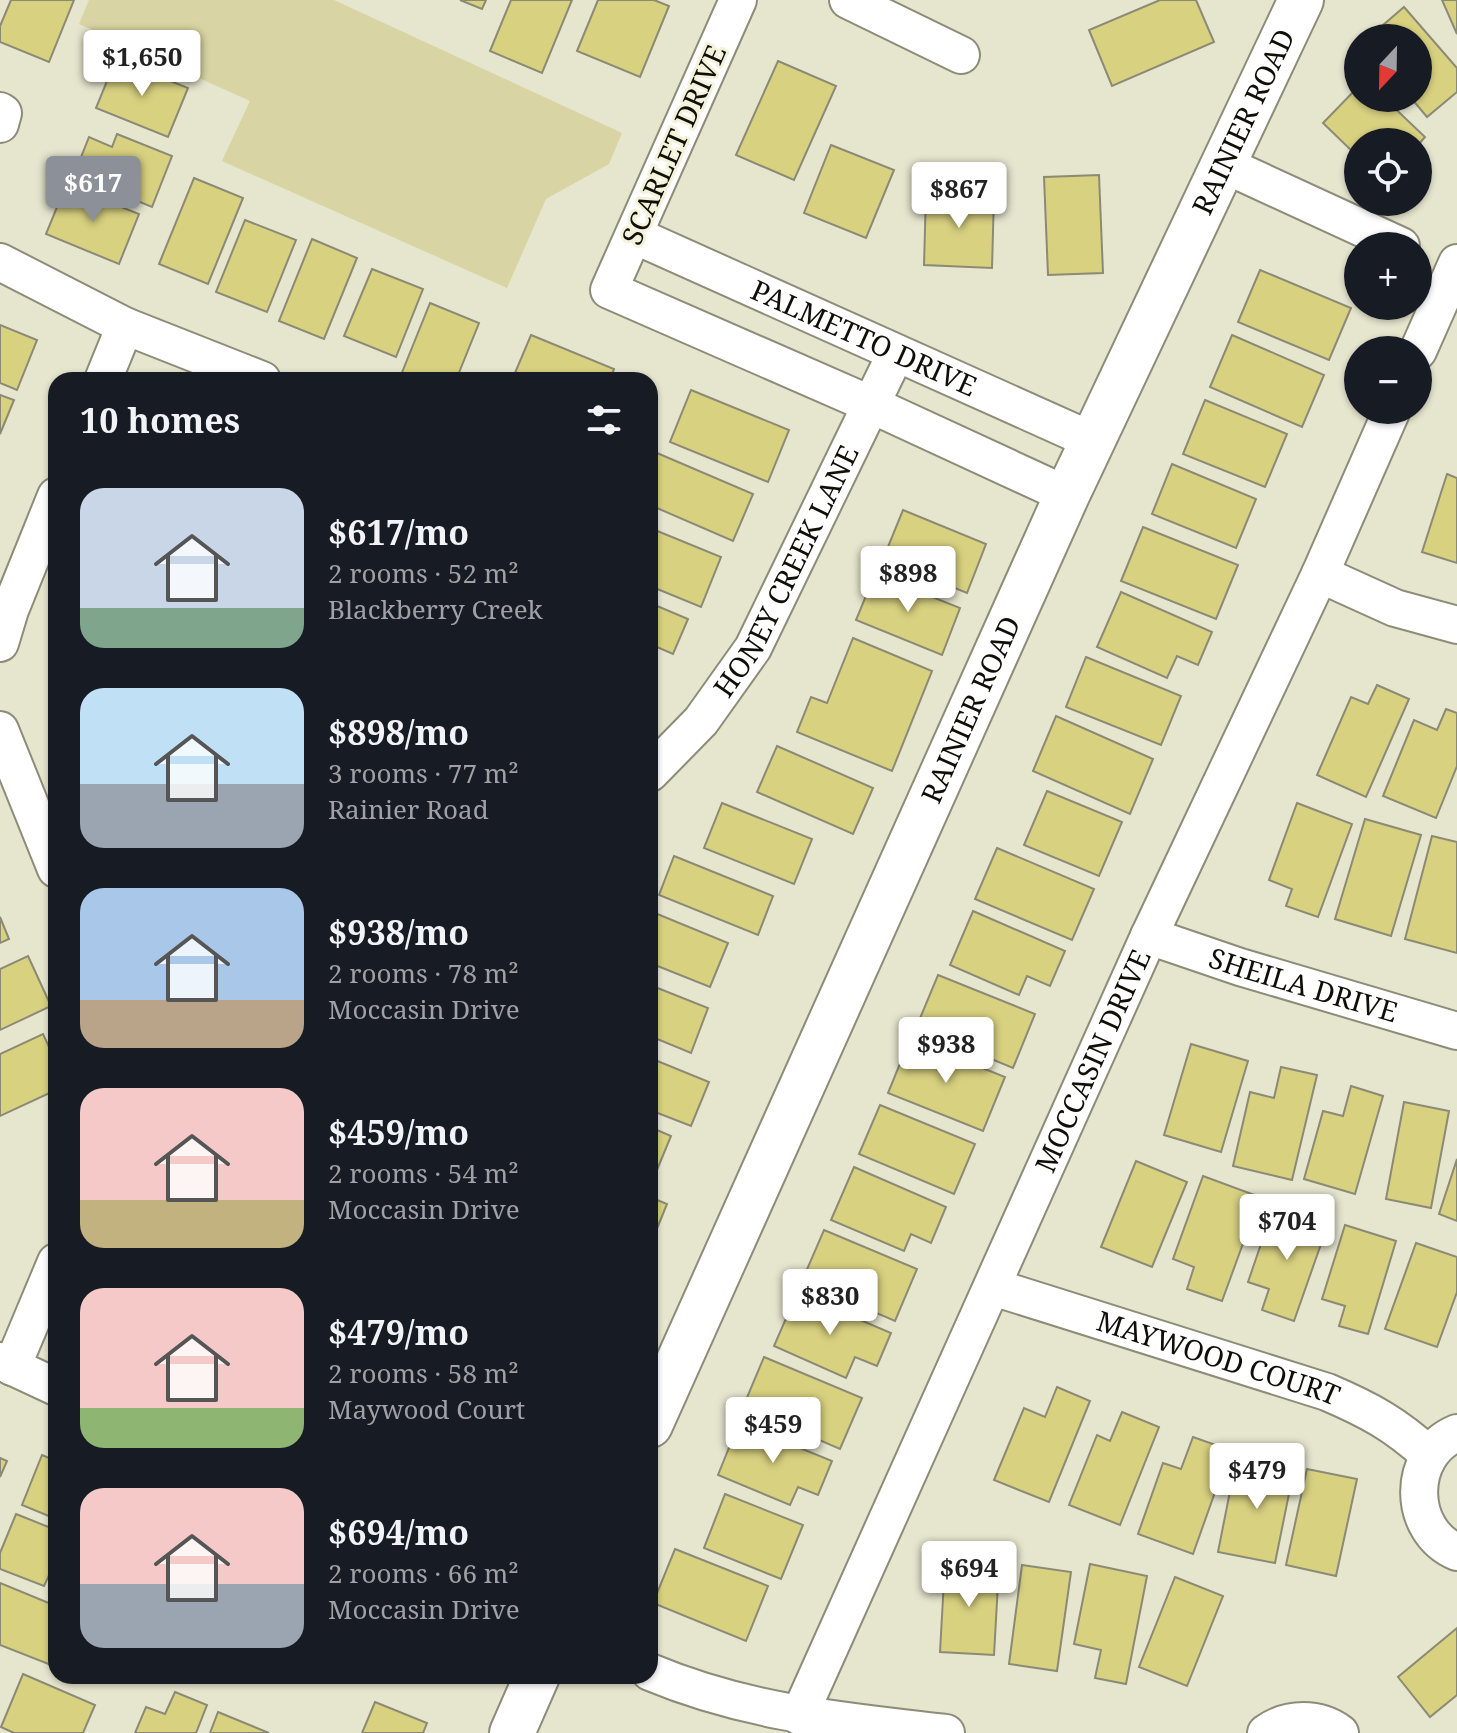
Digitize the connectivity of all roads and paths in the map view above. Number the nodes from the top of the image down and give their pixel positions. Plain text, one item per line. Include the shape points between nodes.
1 (738, 0) edge
2 (848, 0) edge
3 (1301, 0) edge
4 (961, 55) dead end
5 (0, 111) edge
6 (0, 124) edge
7 (1225, 165) junction
8 (1371, 232) edge
9 (634, 235) junction
10 (1432, 259) edge
11 (0, 262) edge
12 (1455, 267) edge
13 (609, 290) joint
14 (125, 326) junction
15 (1425, 336) edge
16 (896, 353) junction
17 (106, 372) edge
18 (242, 372) edge
19 (872, 405) junction
20 (1386, 424) edge
21 (1093, 441) junction
22 (1067, 495) junction
23 (48, 516) edge
24 (1320, 574) junction
25 (1457, 625) edge
26 (0, 643) edge
27 (0, 730) edge
28 (658, 765) edge
29 (48, 849) edge
30 (1149, 936) junction
31 (1457, 1031) edge
32 (48, 1278) edge
33 (993, 1287) junction
34 (6, 1364) edge
35 (48, 1383) edge
36 (658, 1407) edge
37 (1443, 1444) edge
38 (1457, 1552) edge
39 (658, 1675) edge
40 (533, 1684) edge
41 (799, 1716) junction
42 (512, 1733) edge
43 (946, 1733) edge
44 (1266, 1733) edge
45 (1340, 1733) edge

1 - 9 street, SCARLET DRIVE
2 - 4 street
3 - 7 street, RAINIER ROAD
5 - 6 street
7 - 8 street
7 - 21 street, RAINIER ROAD
9 - 13 street, SCARLET DRIVE
9 - 16 street, PALMETTO DRIVE
10 - 12 street
11 - 14 street
12 - 15 street
13 - 19 street, PALMETTO DRIVE
14 - 17 street
14 - 18 street
16 - 19 street, HONEY CREEK LANE
16 - 21 street, PALMETTO DRIVE
19 - 22 street, PALMETTO DRIVE
19 - 28 street, HONEY CREEK LANE via 753,648 701,721
20 - 24 street, MOCCASIN DRIVE
21 - 22 street, RAINIER ROAD
22 - 36 street, RAINIER ROAD
23 - 26 street
24 - 25 street via 1395,608
24 - 30 street, MOCCASIN DRIVE
27 - 29 street
30 - 31 street, SHEILA DRIVE
30 - 33 street, MOCCASIN DRIVE
32 - 34 street
33 - 37 street, MAYWOOD COURT via 1327,1392
33 - 41 street, MOCCASIN DRIVE
34 - 35 street
37 - 38 street, MAYWOOD COURT via 1419,1479 1419,1505 1429,1529
39 - 41 street
40 - 42 street
41 - 43 street
44 - 45 street via 1303,1720

